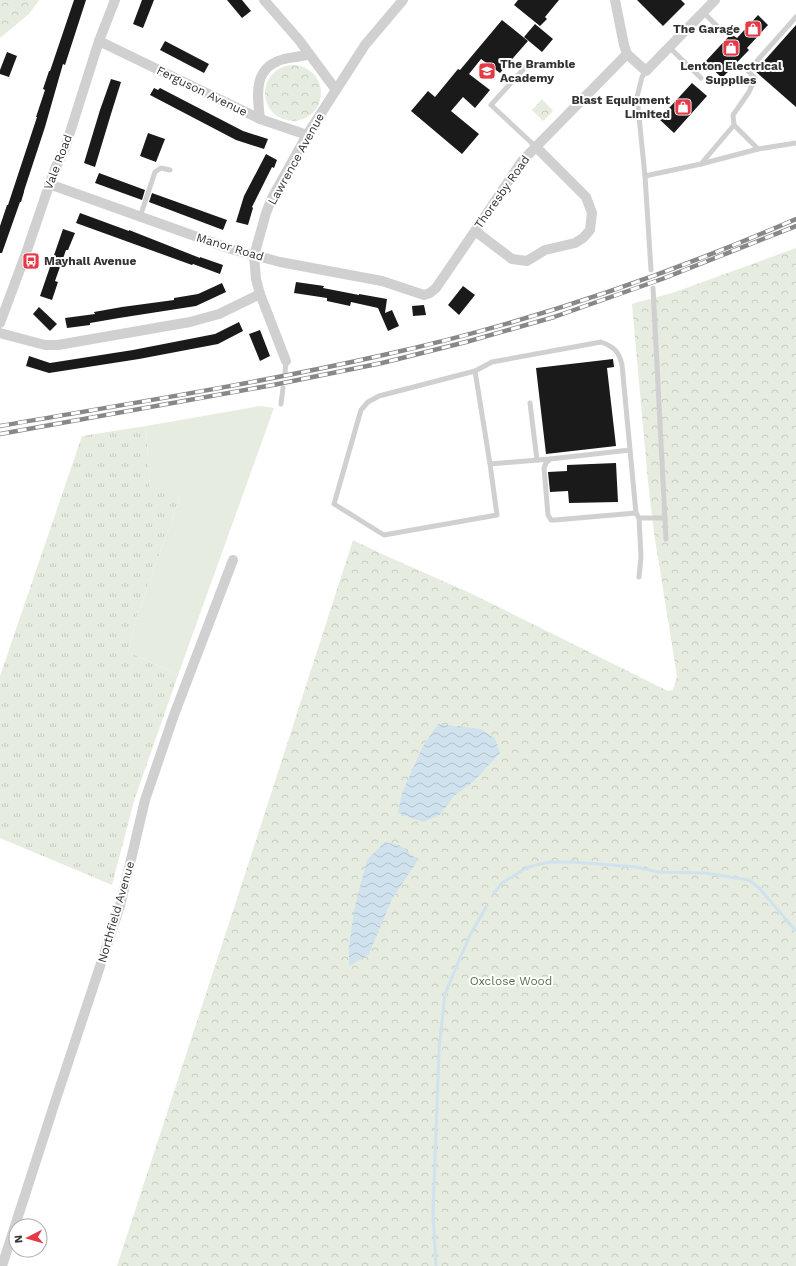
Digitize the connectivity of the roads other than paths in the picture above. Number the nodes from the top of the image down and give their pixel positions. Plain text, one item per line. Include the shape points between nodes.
1 (115, 0) edge
2 (264, 0) edge
3 (403, 0) edge
4 (614, 0) edge
5 (715, 0) edge
6 (703, 12) junction
7 (796, 17) edge
8 (723, 32) dead end
9 (99, 41) junction
10 (669, 48) junction
11 (309, 54) junction
12 (627, 54) junction
13 (530, 62) dead end
14 (646, 71) junction
15 (701, 78) dead end
16 (336, 90) junction
17 (260, 119) junction
18 (734, 125) junction
19 (307, 135) junction
20 (796, 143) edge
21 (535, 146) junction
22 (758, 149) junction
23 (701, 164) junction
24 (170, 170) dead end
25 (645, 176) junction
26 (49, 184) junction
27 (140, 217) junction
28 (475, 231) junction
29 (254, 256) junction
30 (651, 270) dead end
31 (653, 288) dead end
32 (416, 293) joint
33 (260, 294) junction
34 (0, 323) edge
35 (0, 333) edge
36 (286, 361) joint
37 (475, 371) junction
38 (285, 373) dead end
39 (283, 388) dead end
40 (530, 403) dead end
41 (281, 404) dead end
42 (630, 450) junction
43 (550, 459) junction
44 (537, 460) junction
45 (490, 464) junction
46 (638, 516) junction
47 (665, 518) junction
48 (666, 539) dead end
49 (233, 560) dead end
50 (639, 576) dead end
51 (2, 1266) edge

1 - 9 street, Vale Road
2 - 11 street
3 - 16 street, Lawrence Avenue via 365,45
4 - 12 street
5 - 6 street
6 - 8 lane
6 - 10 street
7 - 18 lane via 748,71 755,78 734,115
9 - 17 street, Ferguson Avenue
9 - 26 street, Vale Road via 64,150
10 - 14 street
10 - 15 lane
11 - 16 street
11 - 17 street via 276,62 267,68 259,82 257,97
12 - 14 street
12 - 21 street, Thoresby Road
13 - 21 lane via 491,105
14 - 25 lane via 637,97
16 - 19 street, Lawrence Avenue
17 - 19 street, Ferguson Avenue
18 - 22 lane
18 - 23 lane
19 - 29 street, Lawrence Avenue via 272,198
20 - 22 lane
21 - 28 street, Thoresby Road
21 - 28 street via 586,197 592,213 590,230 575,244 545,250 527,261 512,259
22 - 23 lane
23 - 25 lane
24 - 27 lane via 161,168 155,172
25 - 30 lane
26 - 27 street, Manor Road
26 - 34 street, Vale Road
27 - 29 street, Manor Road
28 - 32 street, Thoresby Road via 436,288 424,295
29 - 32 street, Manor Road via 382,281
29 - 33 street, Lawrence Avenue
31 - 47 lane
33 - 35 street via 219,314 190,322 58,345 45,345
33 - 36 street, Lawrence Avenue
36 - 38 lane
37 - 42 lane via 492,362 507,359 601,342 611,345 619,354 622,364
37 - 45 lane
37 - 45 lane via 379,396 368,402 361,410 334,504 384,535 497,515
39 - 41 lane
40 - 44 lane
42 - 43 lane
42 - 46 lane
43 - 44 lane
43 - 46 lane via 544,468 548,515 551,520
44 - 45 lane
46 - 47 lane
46 - 50 lane via 641,557
47 - 48 lane
49 - 51 street, Northfield Avenue via 174,715 145,800 120,906

